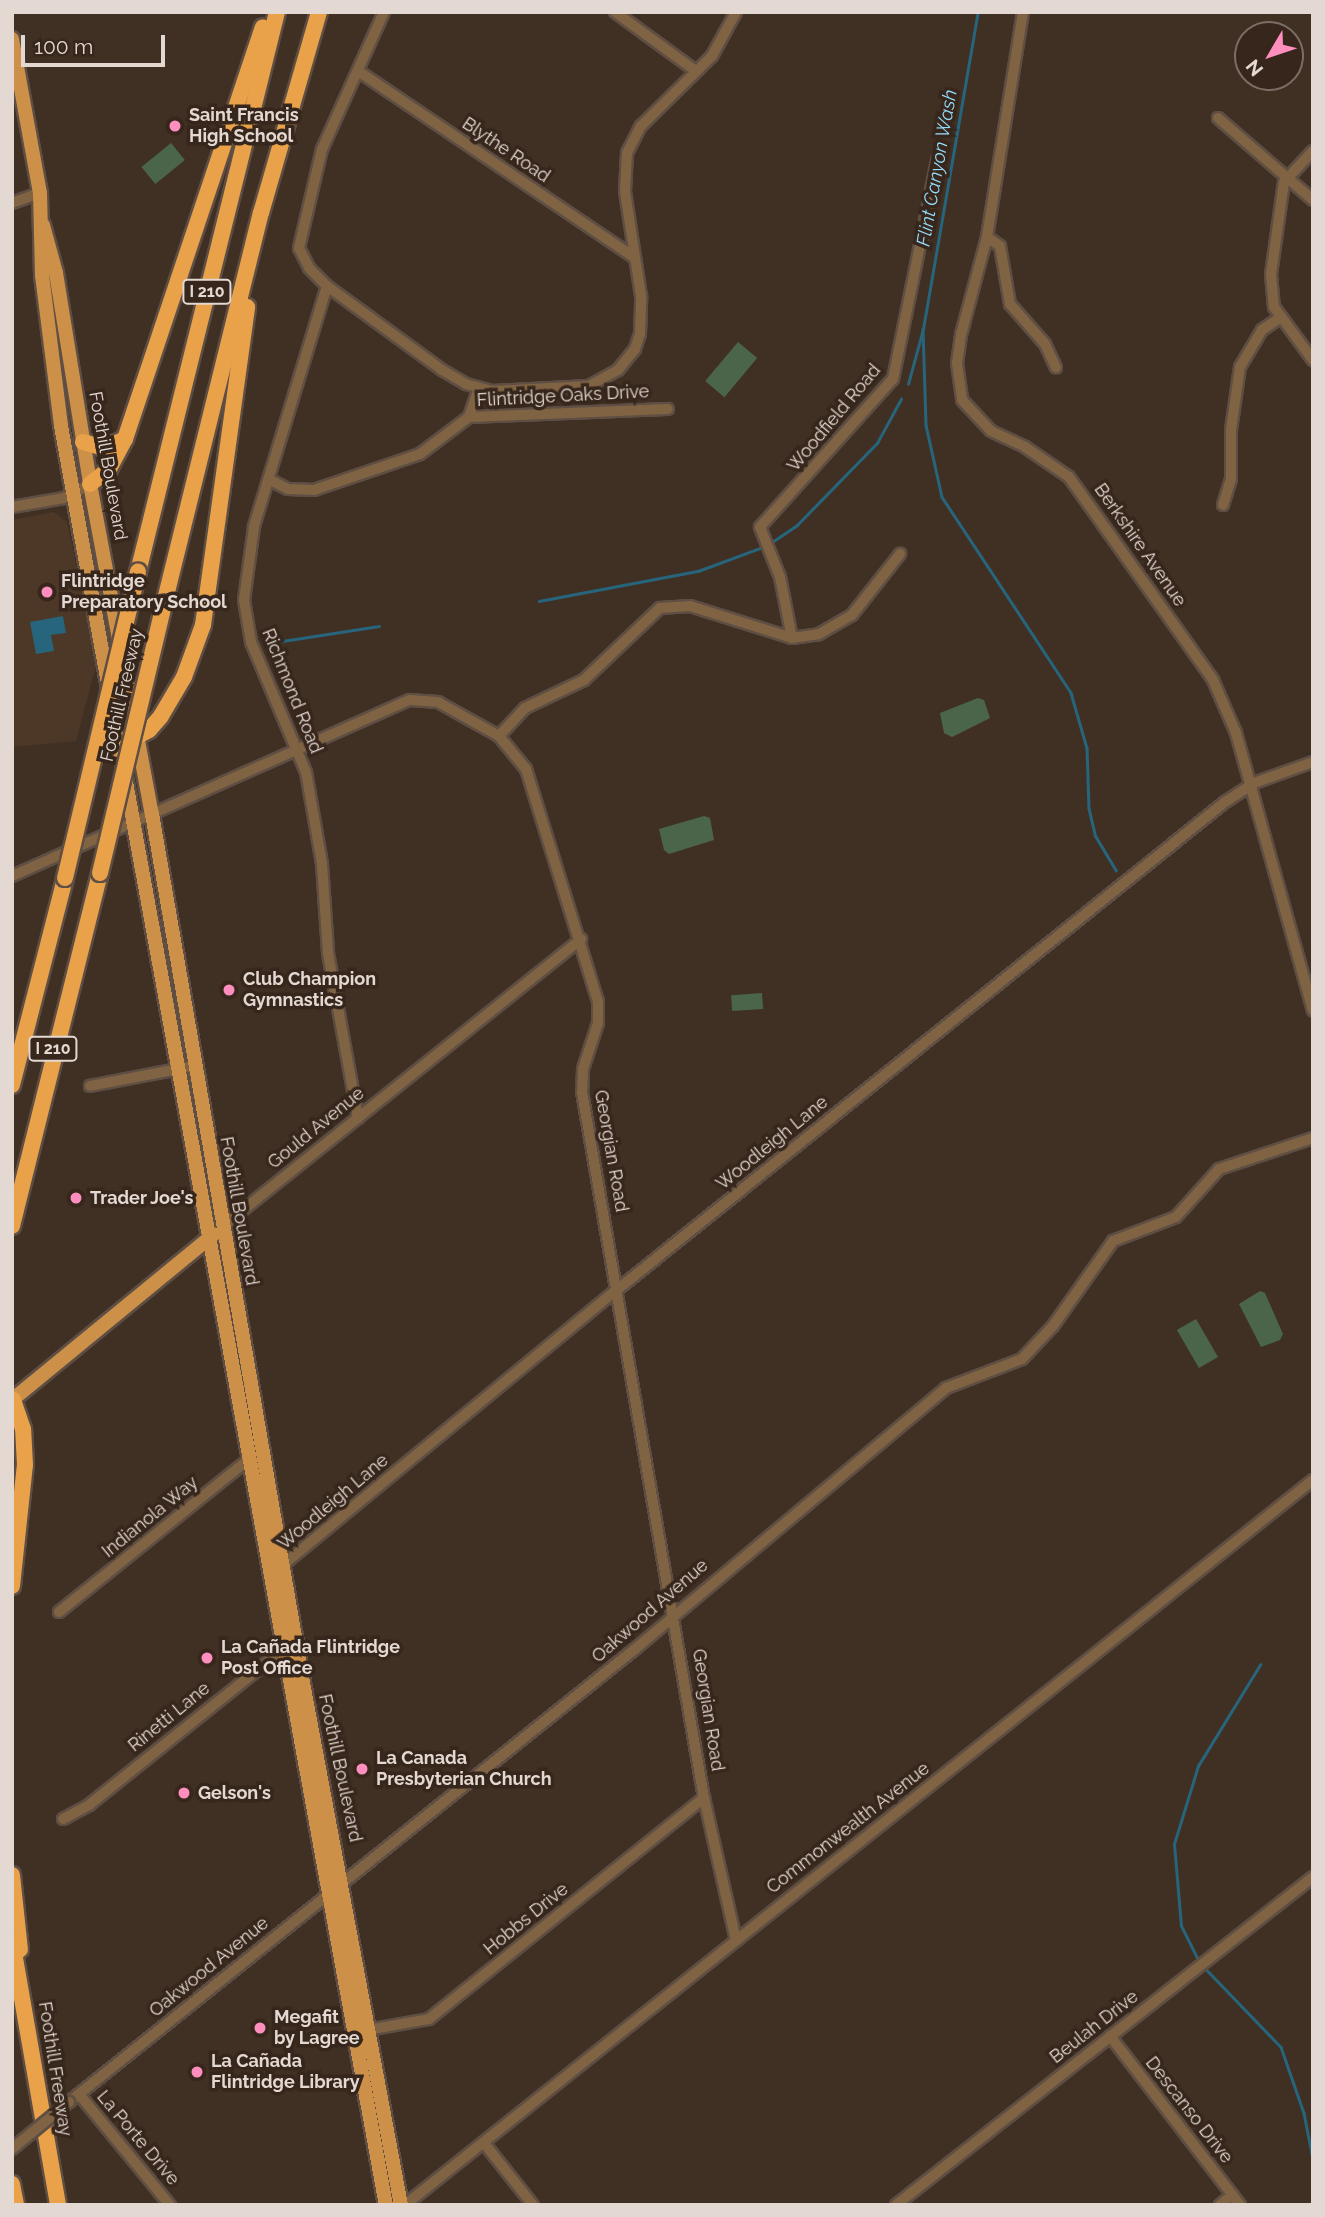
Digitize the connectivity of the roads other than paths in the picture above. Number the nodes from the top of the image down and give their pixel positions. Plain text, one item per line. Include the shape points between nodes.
1 (270, 12) edge
2 (277, 12) edge
3 (319, 12) edge
4 (384, 12) edge
5 (615, 12) edge
6 (736, 12) edge
7 (1023, 12) edge
8 (12, 39) edge
9 (358, 71) junction
10 (696, 71) junction
11 (1219, 117) dead end
12 (1313, 151) edge
13 (937, 160) dead end
14 (1289, 175) junction
15 (40, 194) junction
16 (1313, 200) edge
17 (12, 203) edge
18 (261, 213) junction
19 (43, 223) junction
20 (987, 237) junction
21 (634, 257) junction
22 (327, 286) junction
23 (1280, 318) junction
24 (1313, 360) edge
25 (1056, 368) dead end
26 (479, 388) junction
27 (668, 409) dead end
28 (469, 417) junction
29 (125, 439) junction
30 (83, 442) junction
31 (270, 480) junction
32 (90, 484) junction
33 (74, 493) junction
34 (1223, 505) dead end
35 (12, 507) edge
36 (900, 554) dead end
37 (792, 638) junction
38 (499, 736) junction
39 (138, 737) junction
40 (120, 746) junction
41 (298, 749) junction
42 (1313, 762) edge
43 (1247, 787) junction
44 (152, 814) junction
45 (136, 821) junction
46 (12, 876) edge
47 (581, 939) junction
48 (1313, 1011) edge
49 (194, 1066) junction
50 (179, 1070) junction
51 (12, 1085) edge
52 (90, 1086) dead end
53 (358, 1118) junction
54 (1313, 1138) edge
55 (12, 1226) edge
56 (223, 1226) junction
57 (209, 1238) junction
58 (618, 1289) junction
59 (12, 1400) edge
60 (262, 1447) junction
61 (248, 1460) junction
62 (1313, 1480) edge
63 (283, 1567) junction
64 (268, 1574) junction
65 (12, 1586) edge
66 (59, 1612) dead end
67 (675, 1612) junction
68 (296, 1641) junction
69 (281, 1647) junction
70 (704, 1798) junction
71 (63, 1819) dead end
72 (12, 1875) edge
73 (1313, 1877) edge
74 (343, 1881) junction
75 (328, 1893) junction
76 (736, 1940) junction
77 (12, 1941) edge
78 (25, 2008) junction
79 (371, 2029) junction
80 (354, 2032) junction
81 (1110, 2036) junction
82 (79, 2094) junction
83 (484, 2143) junction
84 (12, 2149) edge
85 (12, 2185) edge
86 (1233, 2195) junction
87 (16, 2205) edge
88 (58, 2205) edge
89 (170, 2205) edge
90 (386, 2205) edge
91 (403, 2205) edge
92 (533, 2205) edge
93 (896, 2205) edge
94 (1220, 2205) edge
95 (1240, 2205) edge

1 - 29 highway via 236,100
2 - 51 highway, Foothill Freeway / I 210, bridge
3 - 18 highway, Foothill Freeway / I 210
4 - 9 street
5 - 10 street
6 - 10 street via 723,41
7 - 20 street, Berkshire Avenue
8 - 15 main road, Foothill Boulevard
9 - 21 street, Blythe Road
9 - 22 street via 322,149 300,236 299,247 309,268
10 - 21 street via 641,126 626,153 625,191
11 - 14 street
12 - 14 street
13 - 37 street, Woodfield Road via 893,379 824,460 765,518 760,532 780,577
14 - 16 street
14 - 23 street via 1282,191 1271,274 1274,307
15 - 17 street
15 - 19 main road, Foothill Boulevard
18 - 39 highway via 203,625 173,696 149,730
18 - 55 highway, Foothill Freeway / I 210, bridge
19 - 30 main road, Foothill Boulevard via 56,274
19 - 33 main road, Foothill Boulevard via 42,275
20 - 25 street via 1000,246 1010,304 1045,344
20 - 43 street, Berkshire Avenue via 961,335 957,363 962,400 978,421 1047,460 1089,501 1213,680 1236,733
21 - 26 street via 641,296 640,334 618,370 589,386 566,390
22 - 26 street via 442,370
22 - 31 street, Richmond Road
23 - 24 street
23 - 34 street via 1262,330 1240,367 1231,430 1231,479
26 - 28 street
27 - 28 street, Flintridge Oaks Drive
28 - 31 street, Flintridge Oaks Drive via 420,454 314,490 288,489
29 - 30 highway via 104,448
29 - 32 highway via 109,469
30 - 32 main road, Foothill Boulevard
31 - 41 street, Richmond Road via 247,555 246,624
32 - 33 street
32 - 39 main road, Foothill Boulevard
33 - 35 street
33 - 40 main road, Foothill Boulevard
36 - 37 street via 852,615 819,634
37 - 38 street via 690,606 660,608 584,680 525,708
38 - 41 street, Georgian Road via 438,702 423,699 395,705
38 - 47 street, Georgian Road via 534,785
39 - 40 highway
39 - 44 main road, Foothill Boulevard
40 - 45 main road, Foothill Boulevard
41 - 44 street, Georgian Road
41 - 53 street, Richmond Road via 322,864 328,953
42 - 43 street, Woodleigh Lane
43 - 48 street, Berkshire Avenue
43 - 58 street, Woodleigh Lane
44 - 45 street, Georgian Road
44 - 49 main road, Foothill Boulevard
45 - 46 street, Georgian Road
45 - 50 main road, Foothill Boulevard
47 - 53 street, Gould Avenue
47 - 58 street, Georgian Road via 598,1001 598,1023 583,1069 582,1092
49 - 50 street
49 - 56 main road, Foothill Boulevard
50 - 52 street
50 - 57 main road, Foothill Boulevard
53 - 56 street, Gould Avenue
54 - 67 street, Oakwood Avenue via 1219,1169 1176,1217 1113,1241 1053,1326 1022,1359 946,1388
56 - 57 main road, Gould Avenue
56 - 60 main road, Foothill Boulevard
57 - 59 main road, Gould Avenue
57 - 61 main road, Foothill Boulevard
58 - 63 street, Woodleigh Lane
58 - 67 street, Georgian Road
59 - 65 highway via 23,1429 25,1465
60 - 61 street, Indianola Way
60 - 63 main road, Foothill Boulevard
61 - 64 main road, Foothill Boulevard
61 - 66 street, Indianola Way
62 - 76 street, Commonwealth Avenue
63 - 64 street, Woodleigh Lane
63 - 68 main road, Foothill Boulevard
64 - 69 main road, Foothill Boulevard
67 - 70 street, Georgian Road
67 - 74 street, Oakwood Avenue
68 - 69 street, Rinetti Lane
68 - 74 main road, Foothill Boulevard
69 - 71 street, Rinetti Lane via 89,1805
69 - 75 main road, Foothill Boulevard
70 - 76 street, Georgian Road
70 - 79 street, Hobbs Drive via 429,2019
72 - 78 highway
73 - 81 street, Beulah Drive
74 - 75 street, Oakwood Avenue
74 - 79 main road, Foothill Boulevard
75 - 80 main road, Foothill Boulevard
75 - 82 street, Oakwood Avenue
76 - 83 street, Commonwealth Avenue
77 - 78 highway, Foothill Freeway
78 - 88 highway, Foothill Freeway
79 - 80 street, Hobbs Drive
79 - 91 main road, Foothill Boulevard
80 - 90 main road, Foothill Boulevard
81 - 86 street, Descanso Drive
81 - 93 street, Beulah Drive
82 - 84 street, Oakwood Avenue, bridge
82 - 89 street, La Porte Drive
83 - 91 street, Commonwealth Avenue
83 - 92 street
85 - 87 highway
86 - 94 street
86 - 95 street, Descanso Drive

